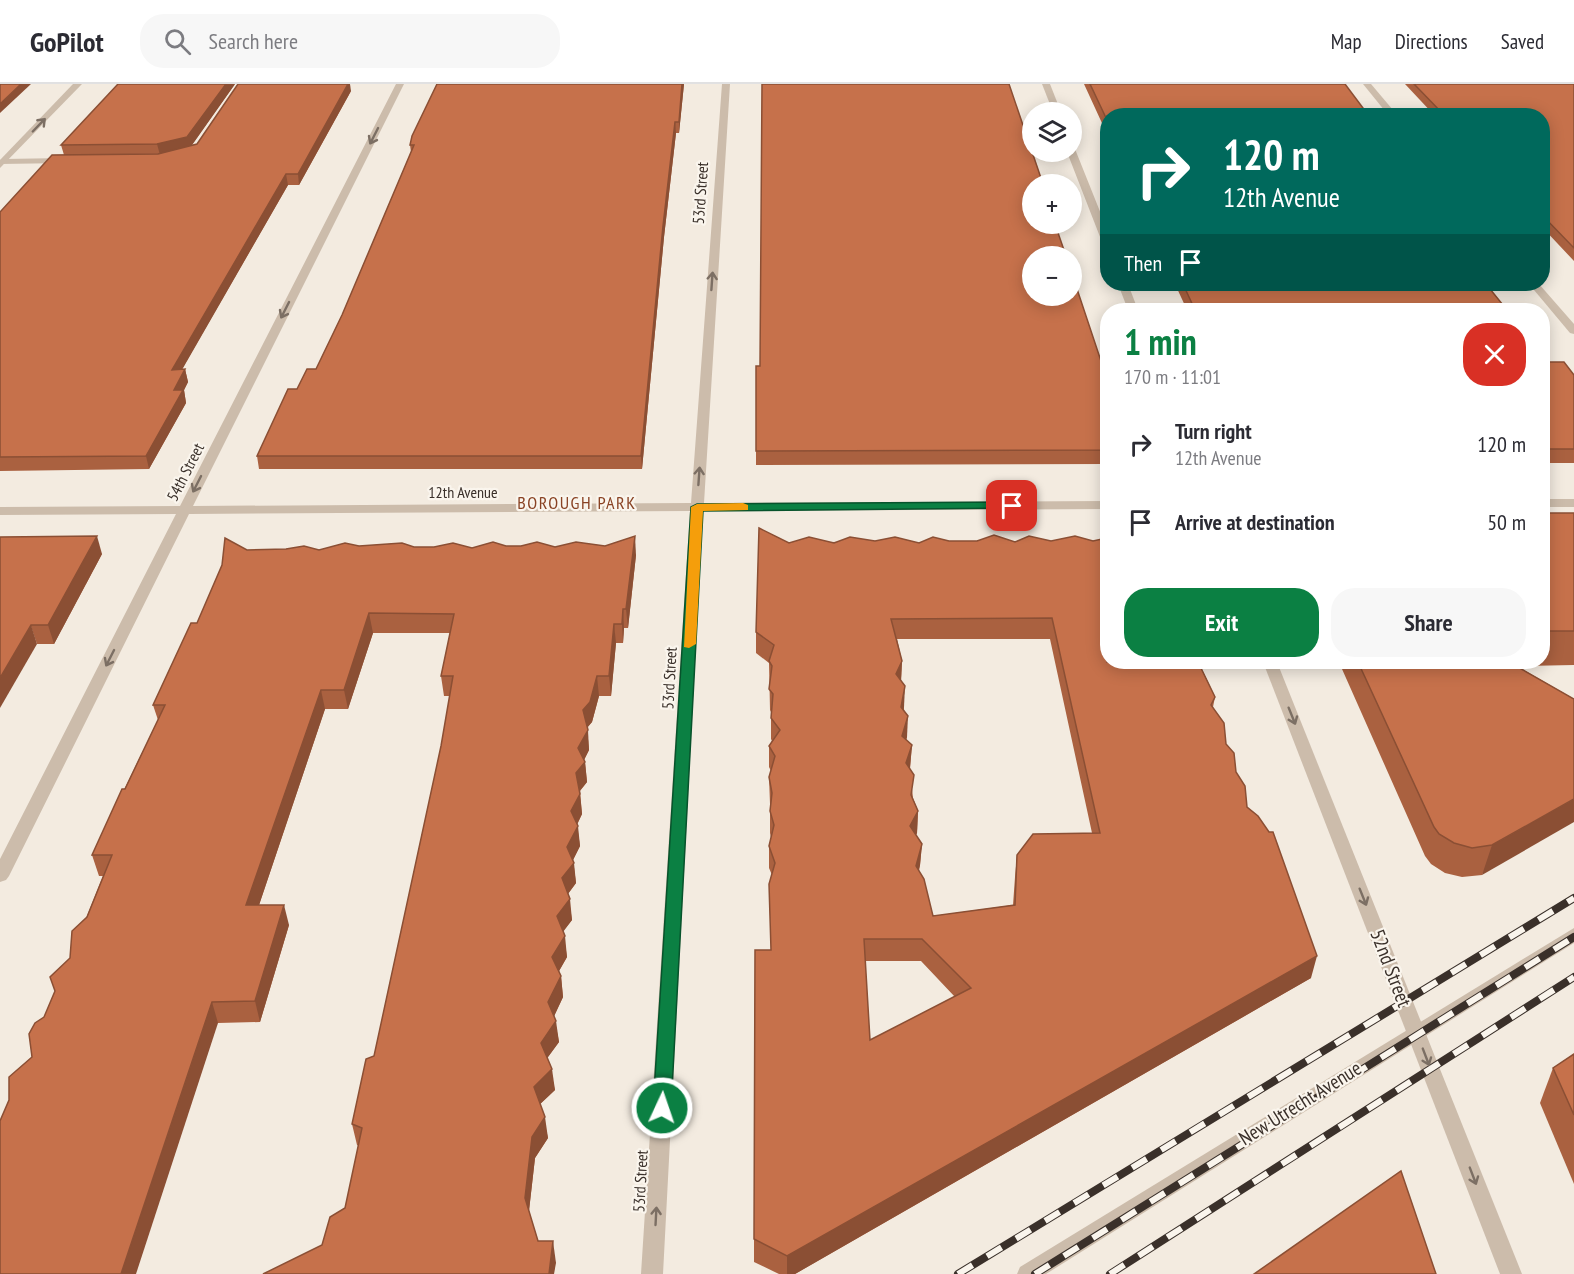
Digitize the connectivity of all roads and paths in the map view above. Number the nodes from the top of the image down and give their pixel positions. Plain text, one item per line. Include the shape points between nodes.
1 (78, 84) edge
2 (400, 84) edge
3 (726, 84) edge
4 (1046, 84) edge
5 (1367, 84) edge
6 (1053, 102) edge
7 (1387, 108) edge
8 (72, 161) edge
9 (1076, 162) edge
10 (2, 164) edge
11 (1100, 224) edge
12 (1540, 291) edge
13 (1574, 331) edge
14 (1550, 503) edge
15 (1574, 503) edge
16 (1100, 506) edge
17 (697, 507) junction
18 (184, 510) junction
19 (0, 511) edge
20 (1273, 669) edge
21 (0, 876) edge
22 (1574, 934) edge
23 (1416, 1031) junction
24 (652, 1274) edge
25 (1028, 1274) edge
26 (1511, 1274) edge

10 -> 1 street
2 -> 18 street, 54th Street
17 -> 3 street, 53rd Street
4 - 6 street
5 - 7 street
8 - 10 street
9 - 11 street
12 - 13 street
14 - 15 street
16 - 17 street, 12th Avenue
17 - 18 street, 12th Avenue
24 -> 17 street, 53rd Street
18 - 19 street, 12th Avenue
18 -> 21 street, 54th Street
20 -> 23 street, 52nd Street
22 - 23 street, New Utrecht Avenue
23 - 25 street, New Utrecht Avenue
23 -> 26 street, 52nd Street

